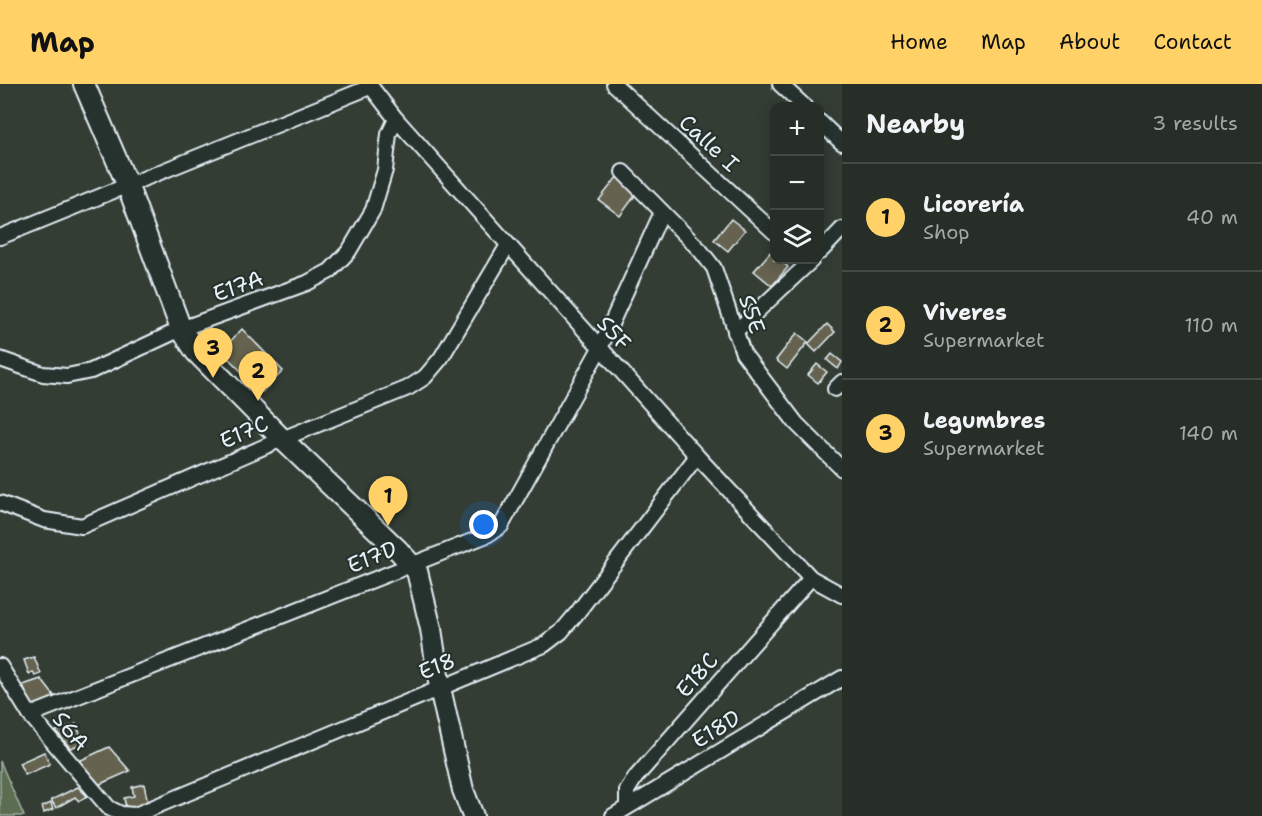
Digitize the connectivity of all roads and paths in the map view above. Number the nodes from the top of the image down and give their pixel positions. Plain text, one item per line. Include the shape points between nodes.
1 (84, 84) edge
2 (614, 84) edge
3 (780, 84) edge
4 (370, 86) edge
5 (800, 102) edge
6 (396, 119) junction
7 (824, 127) edge
8 (842, 143) edge
9 (623, 172) dead end
10 (127, 184) junction
11 (662, 212) junction
12 (770, 228) edge
13 (842, 229) edge
14 (0, 237) edge
15 (508, 245) junction
16 (824, 247) edge
17 (805, 264) edge
18 (181, 329) junction
19 (735, 332) junction
20 (600, 348) junction
21 (0, 359) edge
22 (282, 439) junction
23 (697, 456) junction
24 (842, 469) edge
25 (0, 503) edge
26 (412, 564) junction
27 (811, 578) junction
28 (842, 595) edge
29 (0, 666) edge
30 (842, 678) edge
31 (440, 688) junction
32 (30, 715) junction
33 (627, 806) junction
34 (121, 814) joint
35 (473, 816) edge
36 (613, 816) edge

1 - 10 street
2 - 12 street, Calle I
3 - 5 street
4 - 6 street, S5F
4 - 10 street
6 - 15 street, S5F
6 - 18 street, E17A via 389,134 385,170 373,210 349,251 330,271
7 - 8 street
9 - 11 street, S5E
10 - 14 street
10 - 18 street
11 - 19 street, S5E via 714,268
11 - 20 street, E17D
13 - 16 street
15 - 20 street, S5F
15 - 22 street, E17C via 425,378
17 - 19 street
18 - 21 street, E17A via 91,371 67,376 43,374
18 - 22 street via 196,352
19 - 24 street, S5E via 743,353 796,423
20 - 23 street, S5F
20 - 26 street, E17D via 501,526
22 - 25 street, E17C via 82,526 44,520
22 - 26 street
23 - 27 street, S5F
23 - 31 street, E18 via 561,632 544,645
26 - 31 street via 431,629
26 - 32 street, E17D
27 - 28 street, S5F
27 - 33 street, E18C via 635,778 627,791
29 - 32 street, S6A
30 - 33 street, E18D
31 - 34 street, E18 via 135,815
31 - 35 street via 463,790
32 - 34 street, S6A via 109,808
33 - 36 street, E18D

